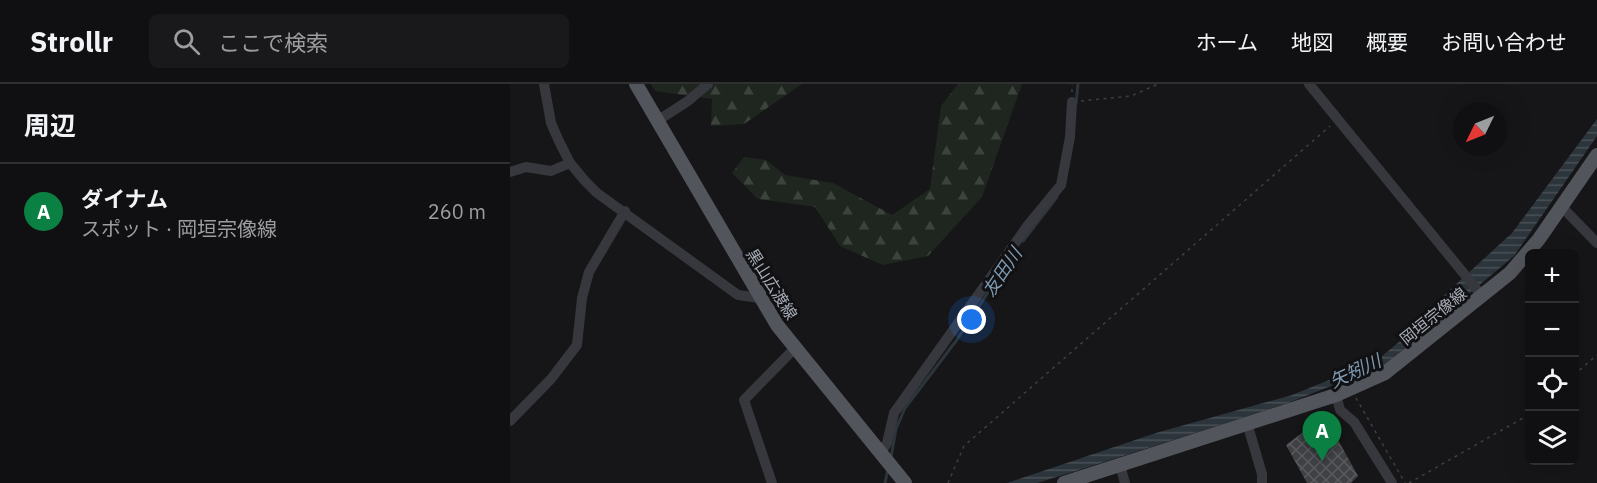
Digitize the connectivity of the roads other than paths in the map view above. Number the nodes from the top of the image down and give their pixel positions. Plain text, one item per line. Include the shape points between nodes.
1 (544, 84) edge
2 (636, 84) edge
3 (708, 84) edge
4 (1309, 84) edge
5 (1072, 102) road end
6 (657, 120) junction
7 (1597, 155) edge
8 (570, 163) junction
9 (510, 172) edge
10 (1562, 207) junction
11 (625, 212) junction
12 (1597, 243) edge
13 (1483, 297) junction
14 (759, 298) junction
15 (795, 348) junction
16 (1336, 395) junction
17 (510, 421) edge
18 (1247, 423) junction
19 (881, 453) junction
20 (1120, 465) junction
21 (772, 483) edge
22 (905, 483) edge
23 (1064, 483) edge
24 (1125, 483) edge
25 (1262, 483) edge
26 (1392, 483) edge

1 - 8 street via 551,123
2 - 6 main road, 黒山広渡線
3 - 6 street
4 - 13 street
5 - 19 street via 1061,185 894,413
6 - 14 main road, 黒山広渡線
7 - 10 main road, 岡垣宗像線
8 - 9 street via 551,171 526,167
8 - 11 street via 597,193
10 - 12 street
10 - 13 main road, 岡垣宗像線 via 1524,258
11 - 14 street via 738,294
11 - 17 street via 589,272 577,345
13 - 16 main road, 岡垣宗像線 via 1400,364
14 - 15 main road, 黒山広渡線
15 - 19 main road, 黒山広渡線
15 - 21 street via 744,400
16 - 18 main road, 岡垣宗像線
16 - 26 street via 1340,410 1354,423
18 - 20 main road, 岡垣宗像線
18 - 25 street
19 - 22 main road, 黒山広渡線
20 - 23 main road, 岡垣宗像線
20 - 24 street

